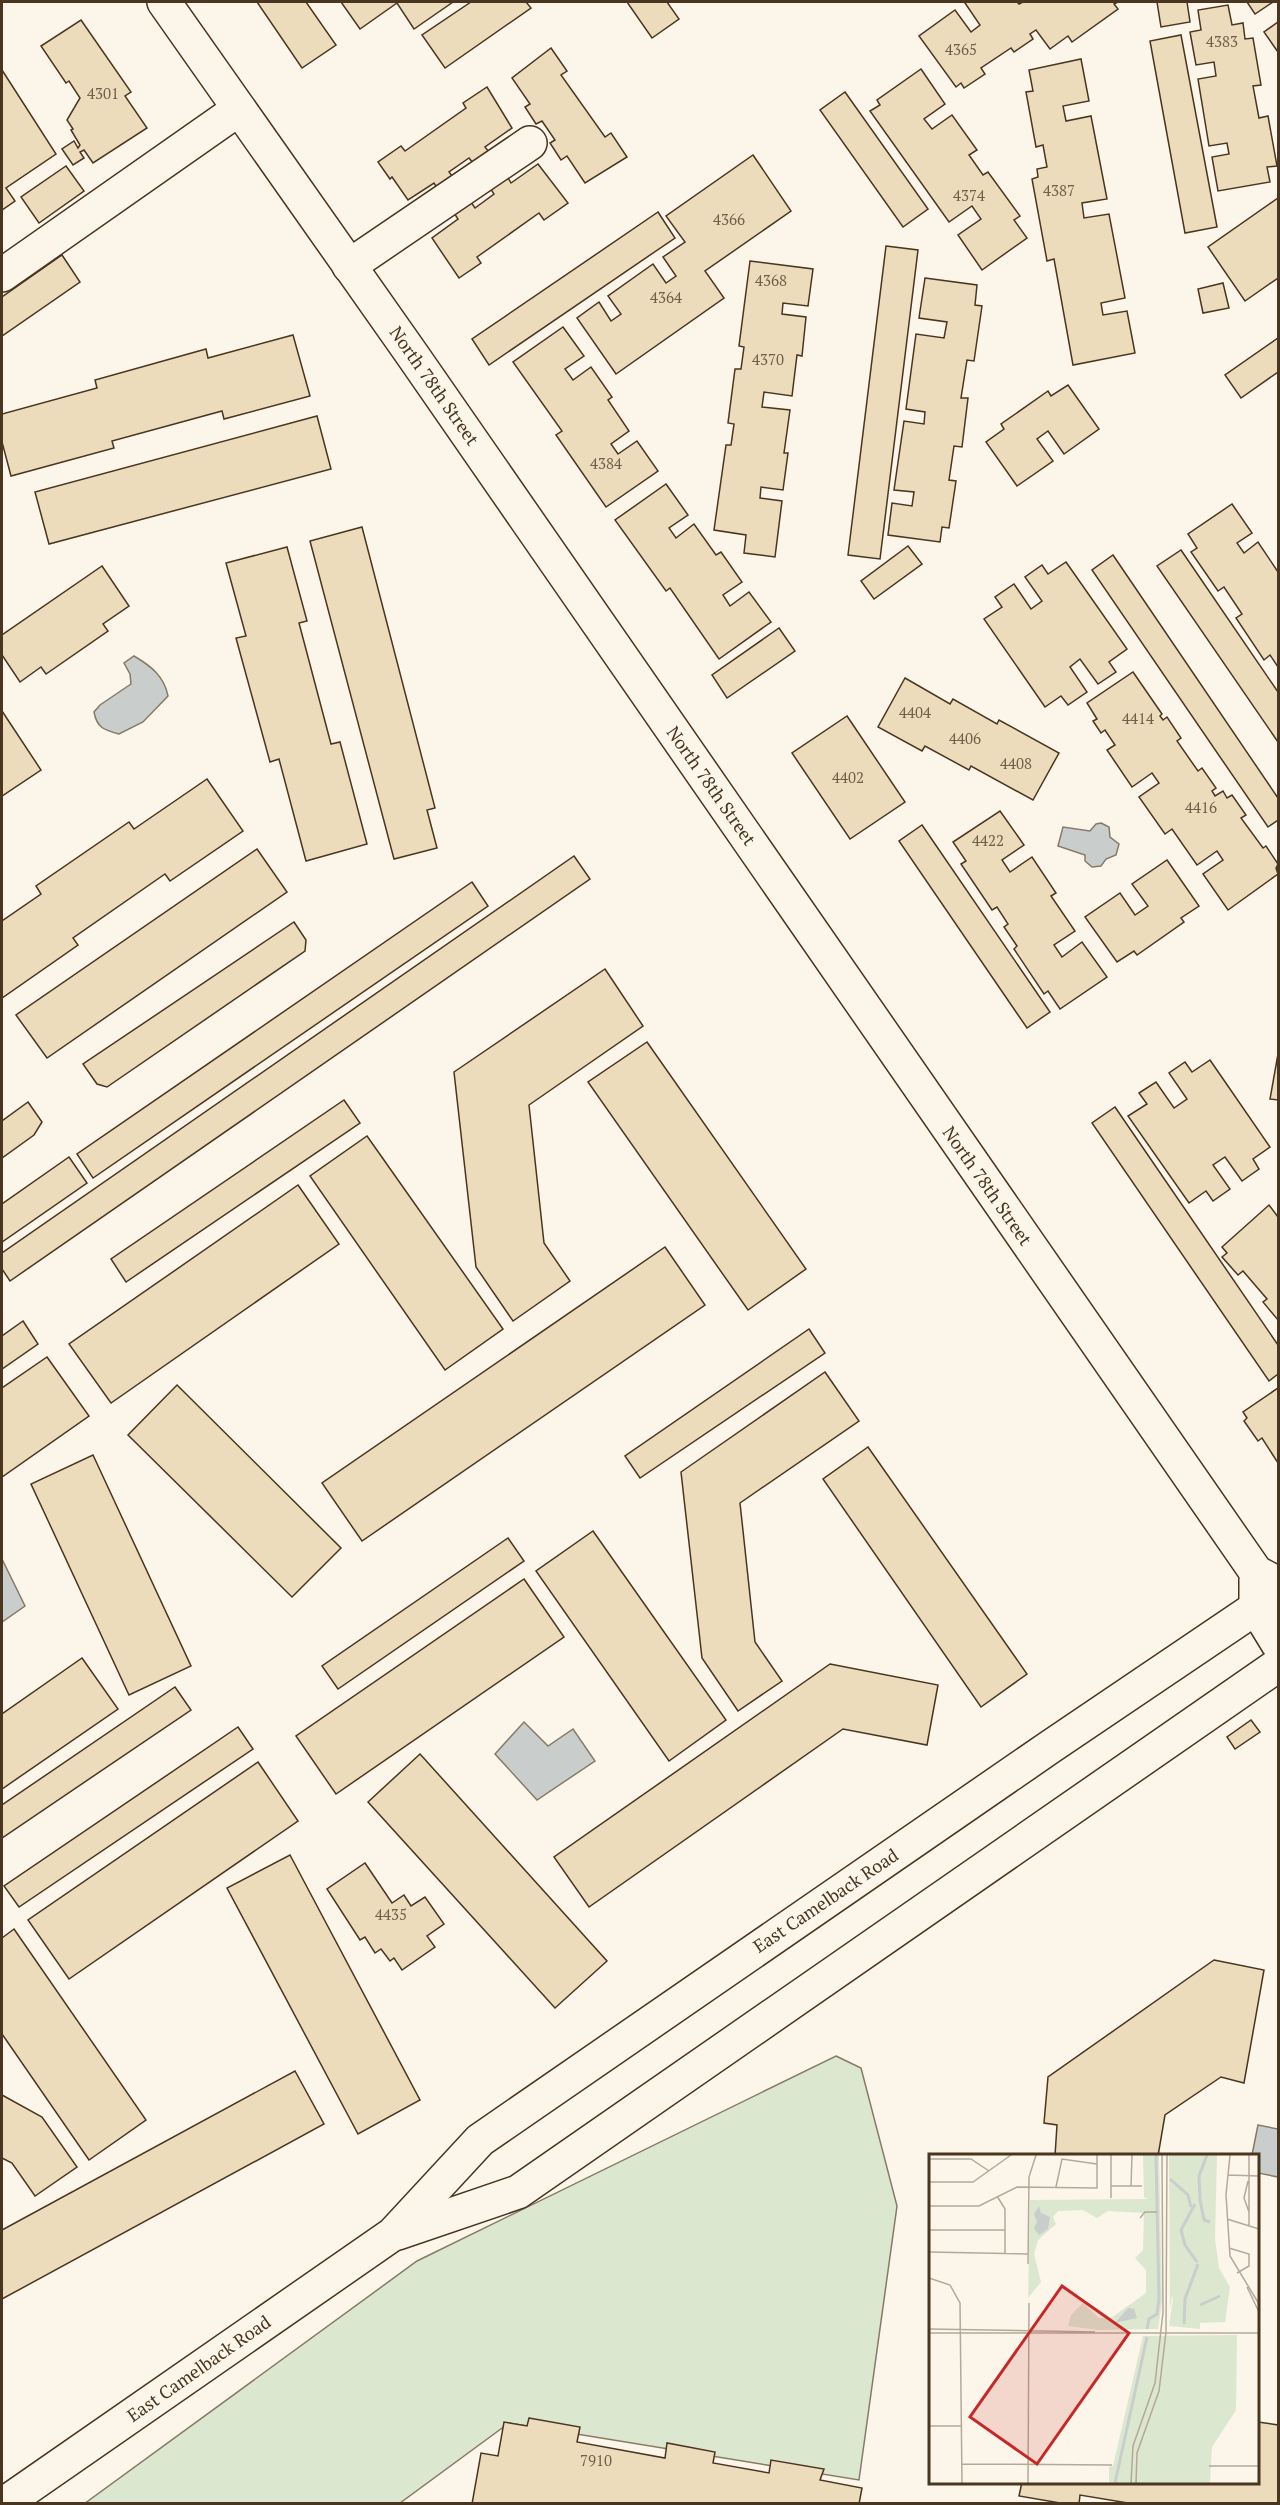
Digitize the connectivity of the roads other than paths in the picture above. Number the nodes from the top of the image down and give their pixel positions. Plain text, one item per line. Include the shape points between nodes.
1 (164, 2) edge
2 (239, 110) junction
3 (530, 143) dead end
4 (349, 266) junction
5 (2, 275) edge
6 (1267, 1589) edge
7 (1278, 1644) edge
8 (1278, 1665) edge
9 (393, 2234) junction
10 (4, 2504) edge

1 - 2 main road, North 78th Street
2 - 4 main road, North 78th Street
2 - 5 main road
3 - 4 main road
4 - 6 main road, North 78th Street
6 - 7 main road, North 78th Street
6 - 9 main road, East Camelback Road via 1030,1760 480,2140
8 - 9 main road, East Camelback Road via 518,2192
9 - 10 main road, East Camelback Road

